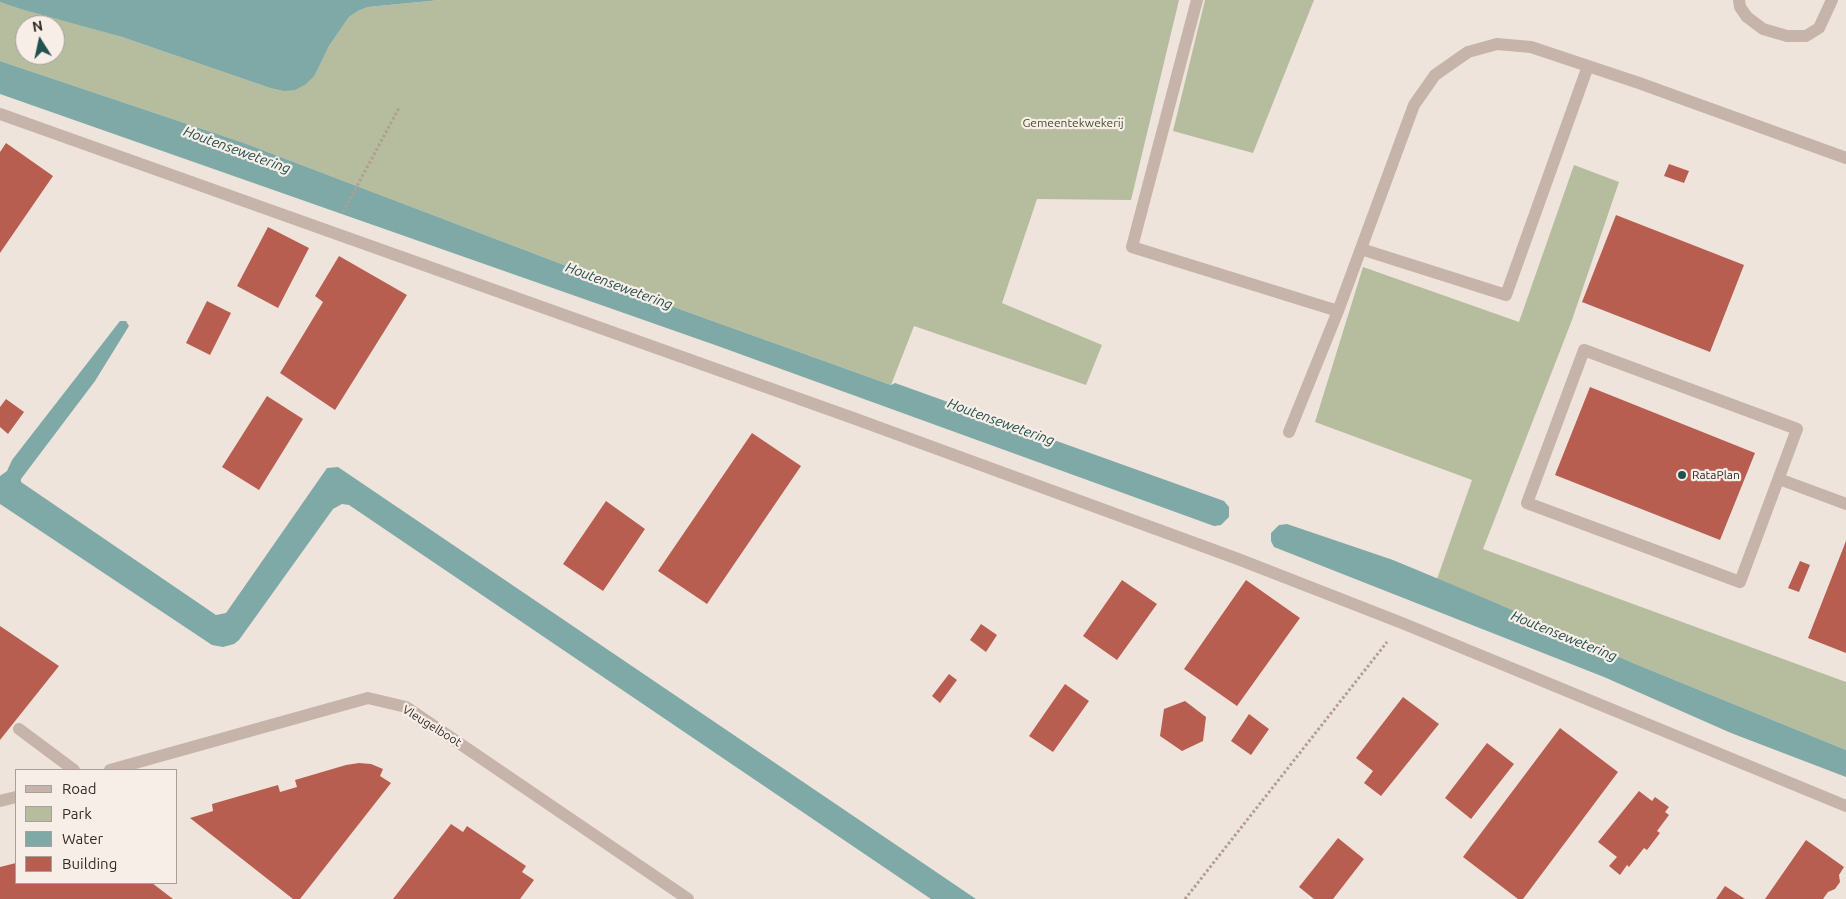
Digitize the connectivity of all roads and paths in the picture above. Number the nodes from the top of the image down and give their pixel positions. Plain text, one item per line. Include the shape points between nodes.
1 (1196, 0) edge
2 (1738, 0) edge
3 (1832, 0) edge
4 (1588, 66) junction
5 (399, 108) dead end
6 (0, 114) edge
7 (1846, 158) edge
8 (332, 232) junction
9 (1361, 249) junction
10 (1338, 311) junction
11 (1289, 432) dead end
12 (1779, 479) junction
13 (1846, 504) edge
14 (1402, 623) junction
15 (19, 730) dead end
16 (73, 769) edge
17 (114, 769) edge
18 (15, 797) edge
19 (0, 801) edge
20 (1846, 806) edge
21 (688, 899) edge
22 (1185, 899) edge

1 - 10 street via 1132,247
2 - 3 street via 1747,17 1763,29 1787,36 1806,36 1819,28
4 - 7 street
4 - 9 street via 1531,46 1497,44 1468,52 1435,74 1414,105
4 - 9 street via 1506,295
5 - 8 path
6 - 8 street
8 - 14 street via 931,446
9 - 10 street
10 - 11 street
12 - 12 street via 1798,429 1584,350 1527,503 1740,582
12 - 13 street
14 - 20 street
14 - 22 path
15 - 16 street
17 - 21 street, Vleugelboot via 368,698 406,707
18 - 19 street

